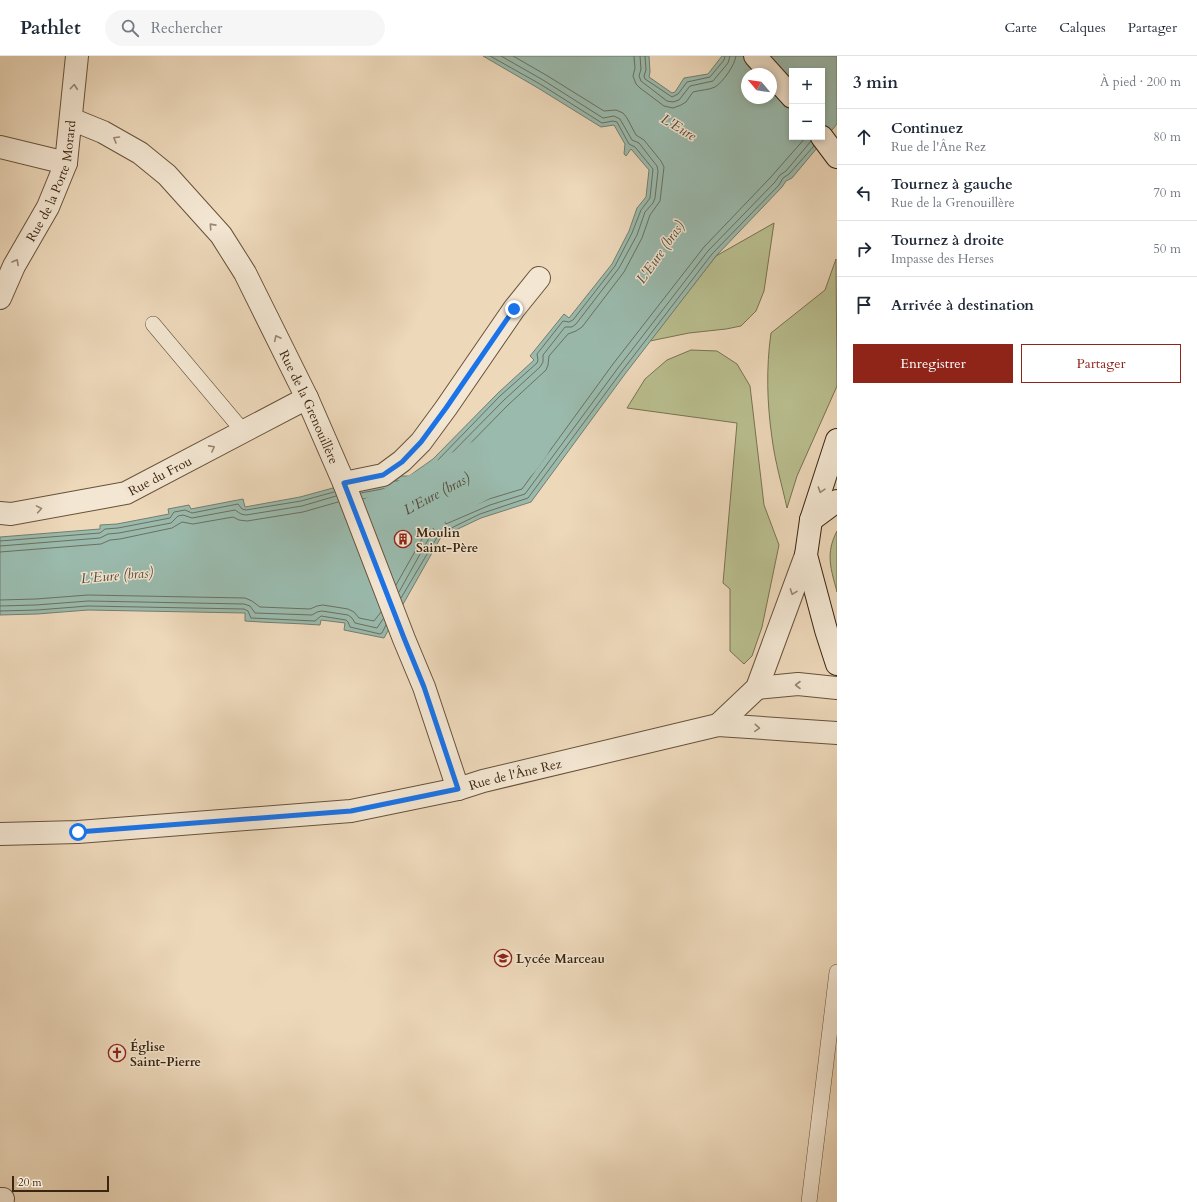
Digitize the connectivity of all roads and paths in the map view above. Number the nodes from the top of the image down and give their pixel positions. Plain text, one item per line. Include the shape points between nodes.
1 (77, 56) edge
2 (755, 56) edge
3 (789, 94) edge
4 (71, 119) junction
5 (824, 140) edge
6 (0, 147) edge
7 (837, 157) edge
8 (66, 163) junction
9 (539, 278) dead end
10 (0, 298) edge
11 (153, 324) dead end
12 (307, 398) junction
13 (243, 431) junction
14 (837, 440) edge
15 (344, 483) junction
16 (837, 501) edge
17 (0, 514) edge
18 (811, 520) junction
19 (806, 556) junction
20 (837, 664) edge
21 (757, 688) junction
22 (837, 688) edge
23 (718, 725) junction
24 (837, 733) edge
25 (458, 789) junction
26 (0, 834) edge
27 (837, 972) edge
28 (810, 1202) edge

4 -> 1 street, Rue de la Porte Morard
2 - 3 street
4 - 8 street, Rue de la Porte Morard
12 -> 4 street, Rue de la Grenouillère via 245,273 220,235 167,175 140,153 103,132
5 - 7 street
6 - 8 street
10 -> 8 street, Rue de la Porte Morard via 14,266 48,208
9 - 15 street via 514,309 421,442 402,462 383,475
11 - 13 lane
12 - 13 street, Rue du Frou
12 - 15 street, Rue de la Grenouillère
17 -> 13 street, Rue du Frou via 126,493
14 -> 18 street
15 - 25 street, Rue de la Grenouillère via 424,687
16 - 18 street
18 - 19 street
19 - 20 street
19 -> 21 street
22 -> 21 street via 798,684
21 - 23 street
23 -> 24 street, Rue de l'Âne Rez
23 - 25 street, Rue de l'Âne Rez
25 - 26 street, Rue de l'Âne Rez via 351,811 78,832
27 - 28 lane

